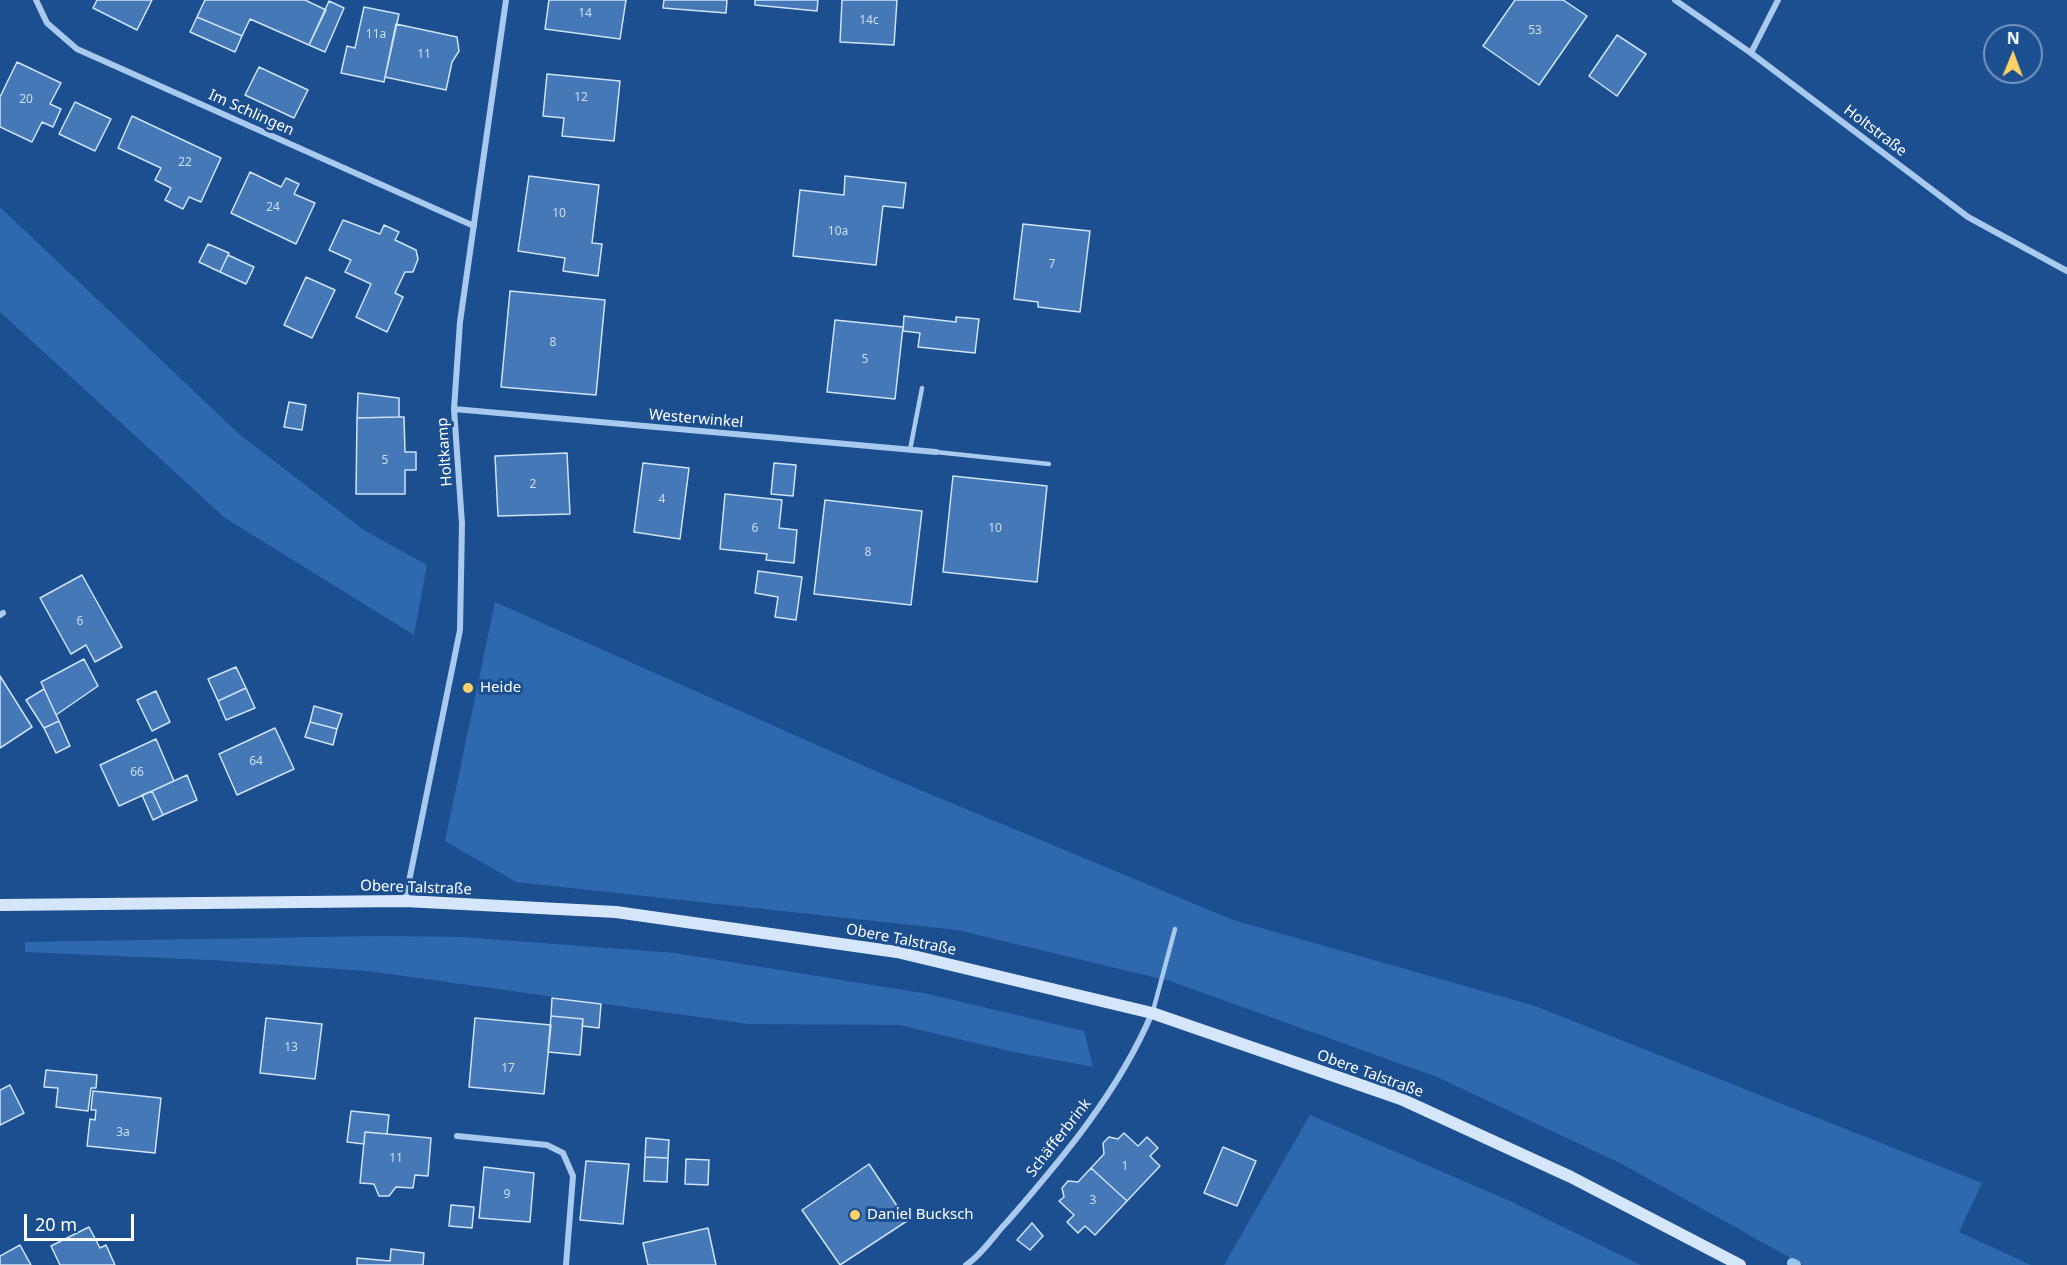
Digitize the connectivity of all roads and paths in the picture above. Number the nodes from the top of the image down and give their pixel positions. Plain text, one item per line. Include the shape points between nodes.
1 (36, 0) edge
2 (506, 0) edge
3 (1675, 0) edge
4 (1778, 0) edge
5 (1751, 53) junction
6 (474, 226) junction
7 (2067, 271) edge
8 (922, 388) dead end
9 (454, 409) junction
10 (910, 450) junction
11 (936, 452) joint
12 (1049, 464) dead end
13 (405, 901) junction
14 (0, 905) edge
15 (1175, 929) dead end
16 (1152, 1013) junction
17 (457, 1136) dead end
18 (566, 1265) edge
19 (966, 1265) edge
20 (1740, 1265) edge

1 - 6 street, Im Schlingen via 47,22 77,49
2 - 6 street, Holtkamp
3 - 5 street, Holtstraße
4 - 5 street
5 - 7 street, Holtstraße via 1968,217
6 - 9 street, Holtkamp via 460,322
8 - 10 lane
9 - 10 street, Westerwinkel
9 - 13 street, Holtkamp via 462,524 460,630
10 - 11 street, Westerwinkel
11 - 12 lane
13 - 14 street, Obere Talstraße
13 - 16 street, Obere Talstraße via 616,912 897,952
15 - 16 lane
16 - 19 street, Schäfferbrink via 1139,1043 1093,1117
16 - 20 street, Obere Talstraße via 1401,1099 1571,1177
17 - 18 street via 548,1145 563,1153 573,1176

